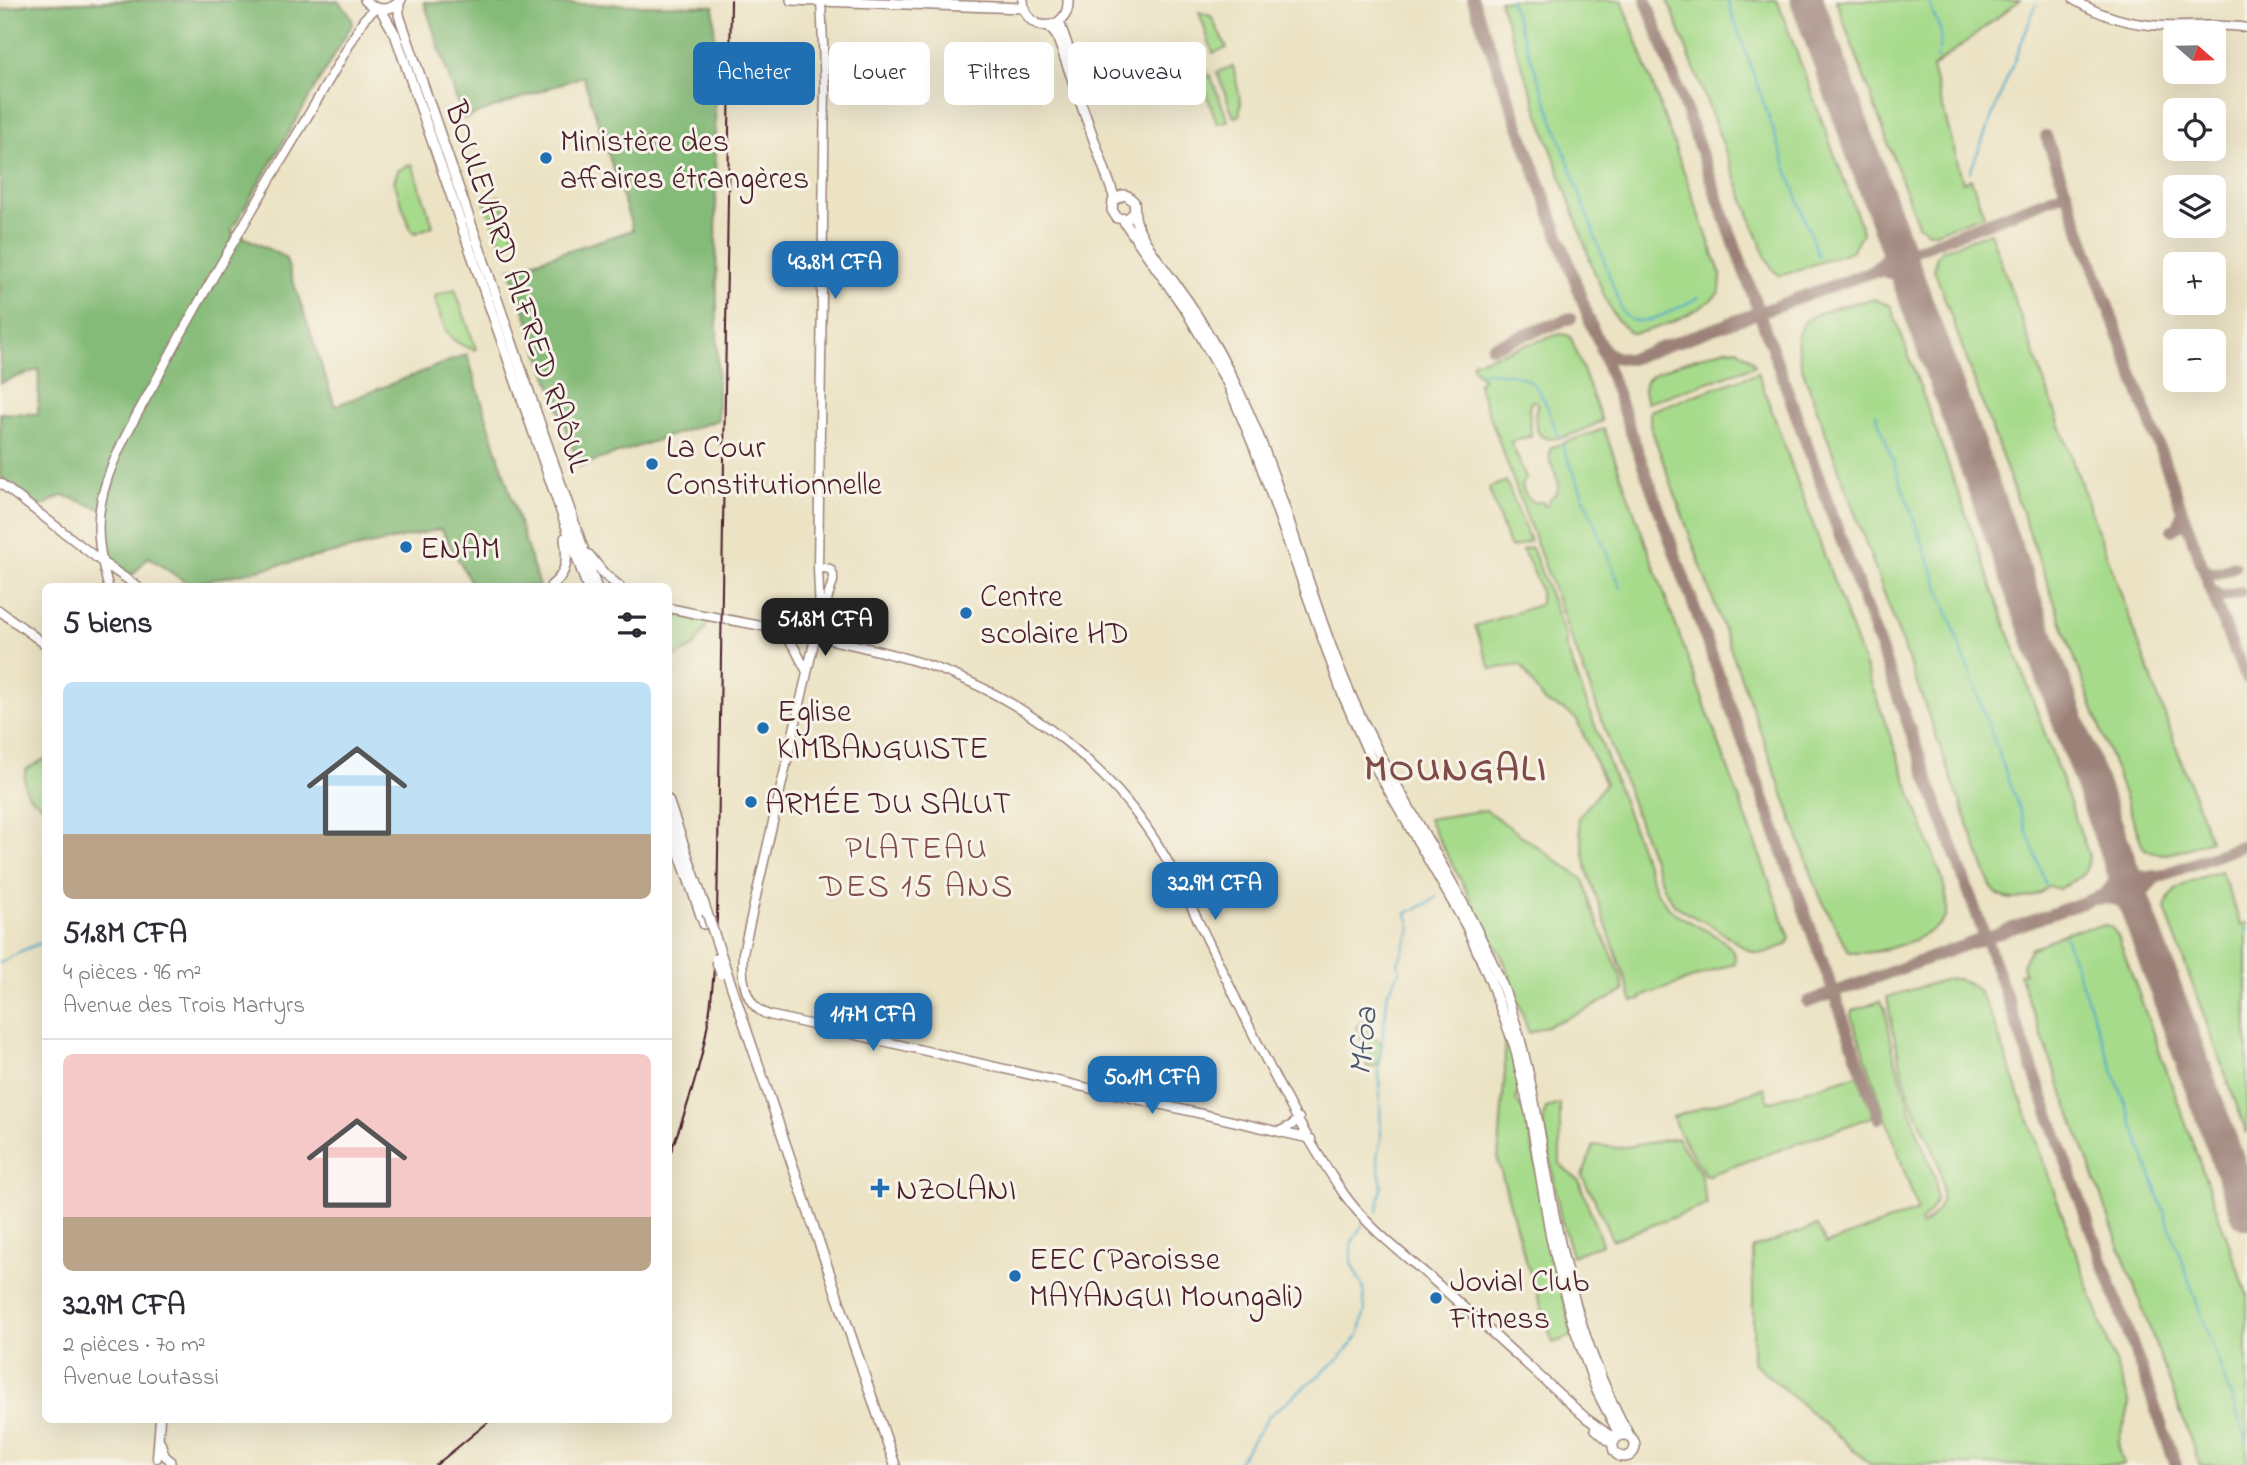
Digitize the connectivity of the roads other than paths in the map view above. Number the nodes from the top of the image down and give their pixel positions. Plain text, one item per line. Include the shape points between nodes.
1 (791, 0) edge
2 (823, 0) edge
3 (1068, 0) edge
4 (2074, 0) edge
5 (365, 1) edge
6 (400, 1) edge
7 (1023, 4) edge
8 (378, 9) junction
9 (364, 19) junction
10 (1054, 24) junction
11 (2247, 28) edge
12 (1119, 197) junction
13 (1134, 214) junction
14 (1123, 219) junction
15 (0, 483) edge
16 (563, 519) junction
17 (582, 543) junction
18 (102, 562) junction
19 (818, 567) junction
20 (107, 583) edge
21 (133, 583) edge
22 (554, 583) edge
23 (586, 583) edge
24 (595, 583) edge
25 (616, 583) edge
26 (672, 607) edge
27 (0, 611) edge
28 (821, 619) junction
29 (779, 629) junction
30 (814, 638) junction
31 (42, 642) edge
32 (807, 672) junction
33 (672, 811) edge
34 (672, 832) edge
35 (724, 972) junction
36 (1531, 1102) junction
37 (1299, 1118) junction
38 (1280, 1131) junction
39 (1311, 1139) junction
40 (160, 1423) edge
41 (1620, 1439) junction
42 (159, 1460) edge
43 (1632, 1462) edge
44 (171, 1465) edge
45 (892, 1465) edge

1 - 2 main road
2 - 7 main road
2 - 19 main road
3 - 10 main road via 1066,14
4 - 11 main road via 2112,18 2139,24
5 - 8 main road
5 - 9 main road
6 - 8 main road via 394,7
6 - 17 main road, BOULEVARD ALFRED RAÔUL via 402,22
7 - 10 main road via 1031,21
8 - 9 main road
8 - 16 main road, BOULEVARD ALFRED RAÔUL via 395,34
9 - 18 main road via 181,333 113,466 99,512
10 - 12 main road
12 - 13 main road via 1134,202
12 - 14 main road via 1112,210
13 - 14 main road
13 - 36 main road via 1245,404 1350,694 1392,780 1472,920 1513,1014
14 - 36 main road via 1187,312 1231,391 1343,695 1372,761 1466,925 1507,1024
15 - 18 main road
16 - 22 main road via 568,553 563,575
16 - 23 main road, BOULEVARD ALFRED RAÔUL
17 - 24 main road, BOULEVARD ALFRED RAÔUL
17 - 25 main road
18 - 20 main road
18 - 21 main road
19 - 28 main road
19 - 28 main road via 830,569 834,575
26 - 29 main road
27 - 31 main road
28 - 30 main road
29 - 30 main road
29 - 32 main road
30 - 32 main road
30 - 37 main road via 915,661 964,680 1039,721 1097,769 1139,816 1171,867
32 - 38 main road via 743,953 743,976 754,1008
33 - 35 main road, bridge
34 - 35 main road, bridge
35 - 45 main road
36 - 41 main road via 1580,1320
37 - 38 main road
37 - 39 main road
38 - 39 main road
39 - 41 main road via 1344,1193 1369,1221 1586,1418
40 - 42 main road
41 - 43 main road via 1635,1447
41 - 43 main road via 1617,1454
42 - 44 main road via 170,1460

